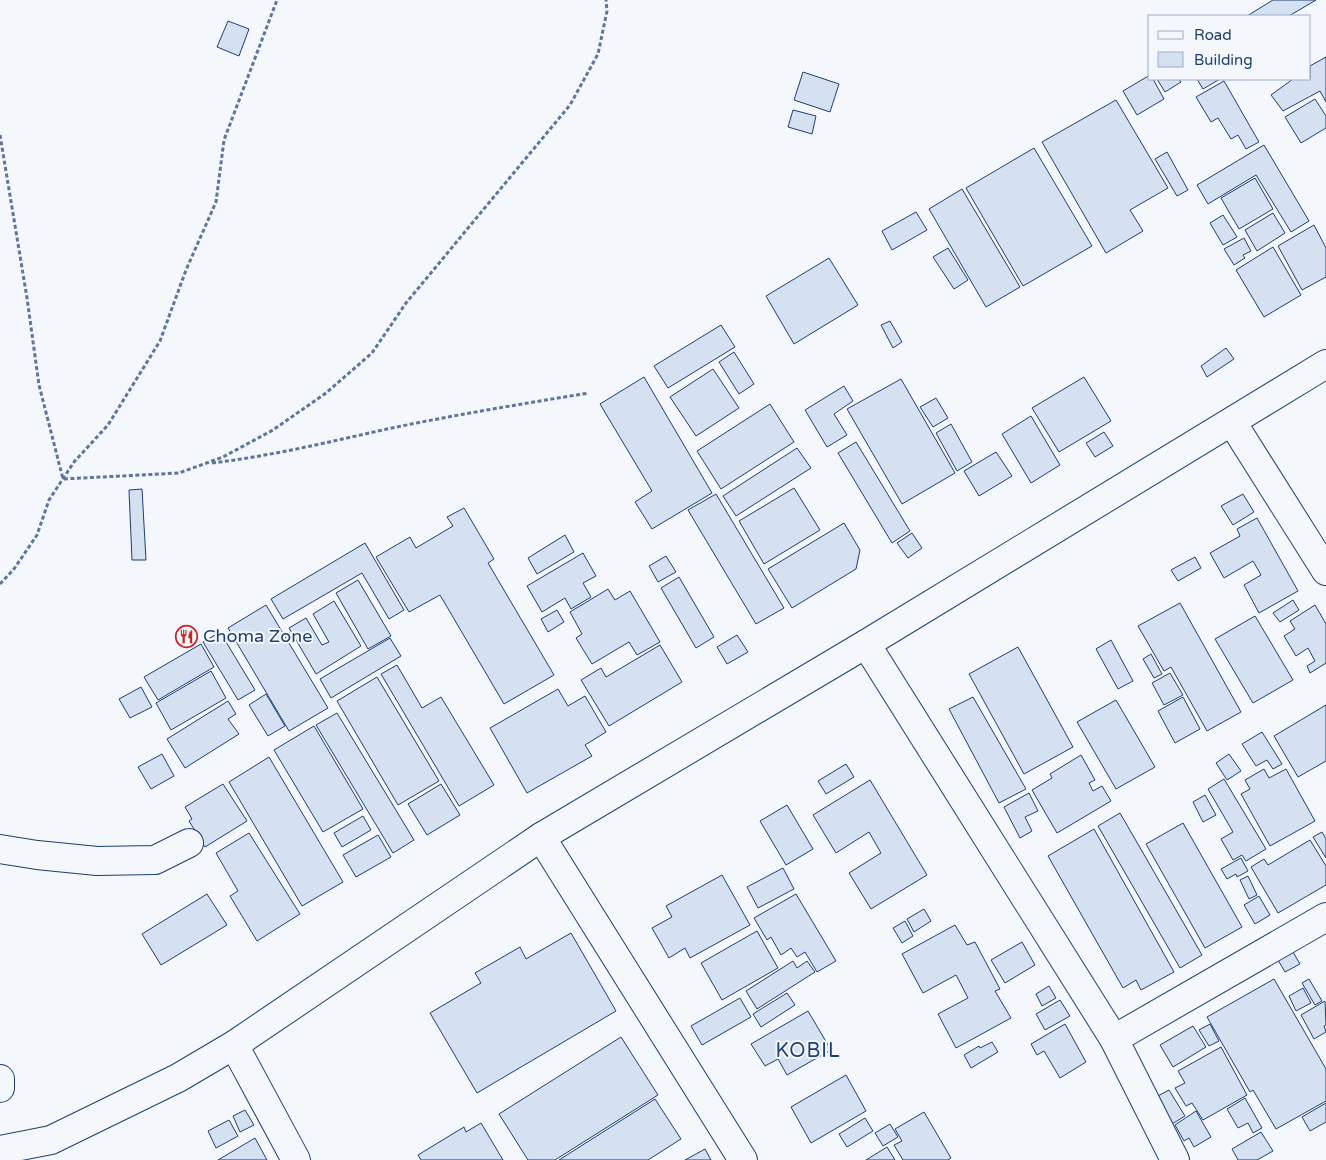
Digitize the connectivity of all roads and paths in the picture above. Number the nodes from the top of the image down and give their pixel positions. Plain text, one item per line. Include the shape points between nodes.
1 (277, 0) edge
2 (606, 0) edge
3 (0, 136) edge
4 (1326, 364) edge
5 (589, 393) dead end
6 (1232, 422) junction
7 (204, 464) junction
8 (63, 479) junction
9 (1326, 571) edge
10 (0, 584) edge
11 (866, 644) junction
12 (541, 837) junction
13 (189, 843) dead end
14 (0, 849) edge
15 (1326, 918) edge
16 (1114, 1039) junction
17 (234, 1046) junction
18 (0, 1080) edge
19 (0, 1088) edge
20 (0, 1150) edge
21 (296, 1160) edge
22 (742, 1160) edge
23 (1175, 1160) edge

1 - 8 path via 224,140 216,202 160,341 108,425
2 - 7 path via 607,11 598,54 570,104 406,303 372,354 326,393 273,430
3 - 8 path via 38,384
4 - 6 street
5 - 7 path via 503,406 298,449
6 - 9 street
6 - 11 street
7 - 8 path via 179,473
8 - 10 path via 49,500 37,535
11 - 12 street
11 - 16 street
12 - 17 street
12 - 22 street
13 - 14 street via 155,860 97,861
15 - 16 street
16 - 23 street
17 - 20 street via 178,1078 51,1140
17 - 21 street
18 - 19 street

